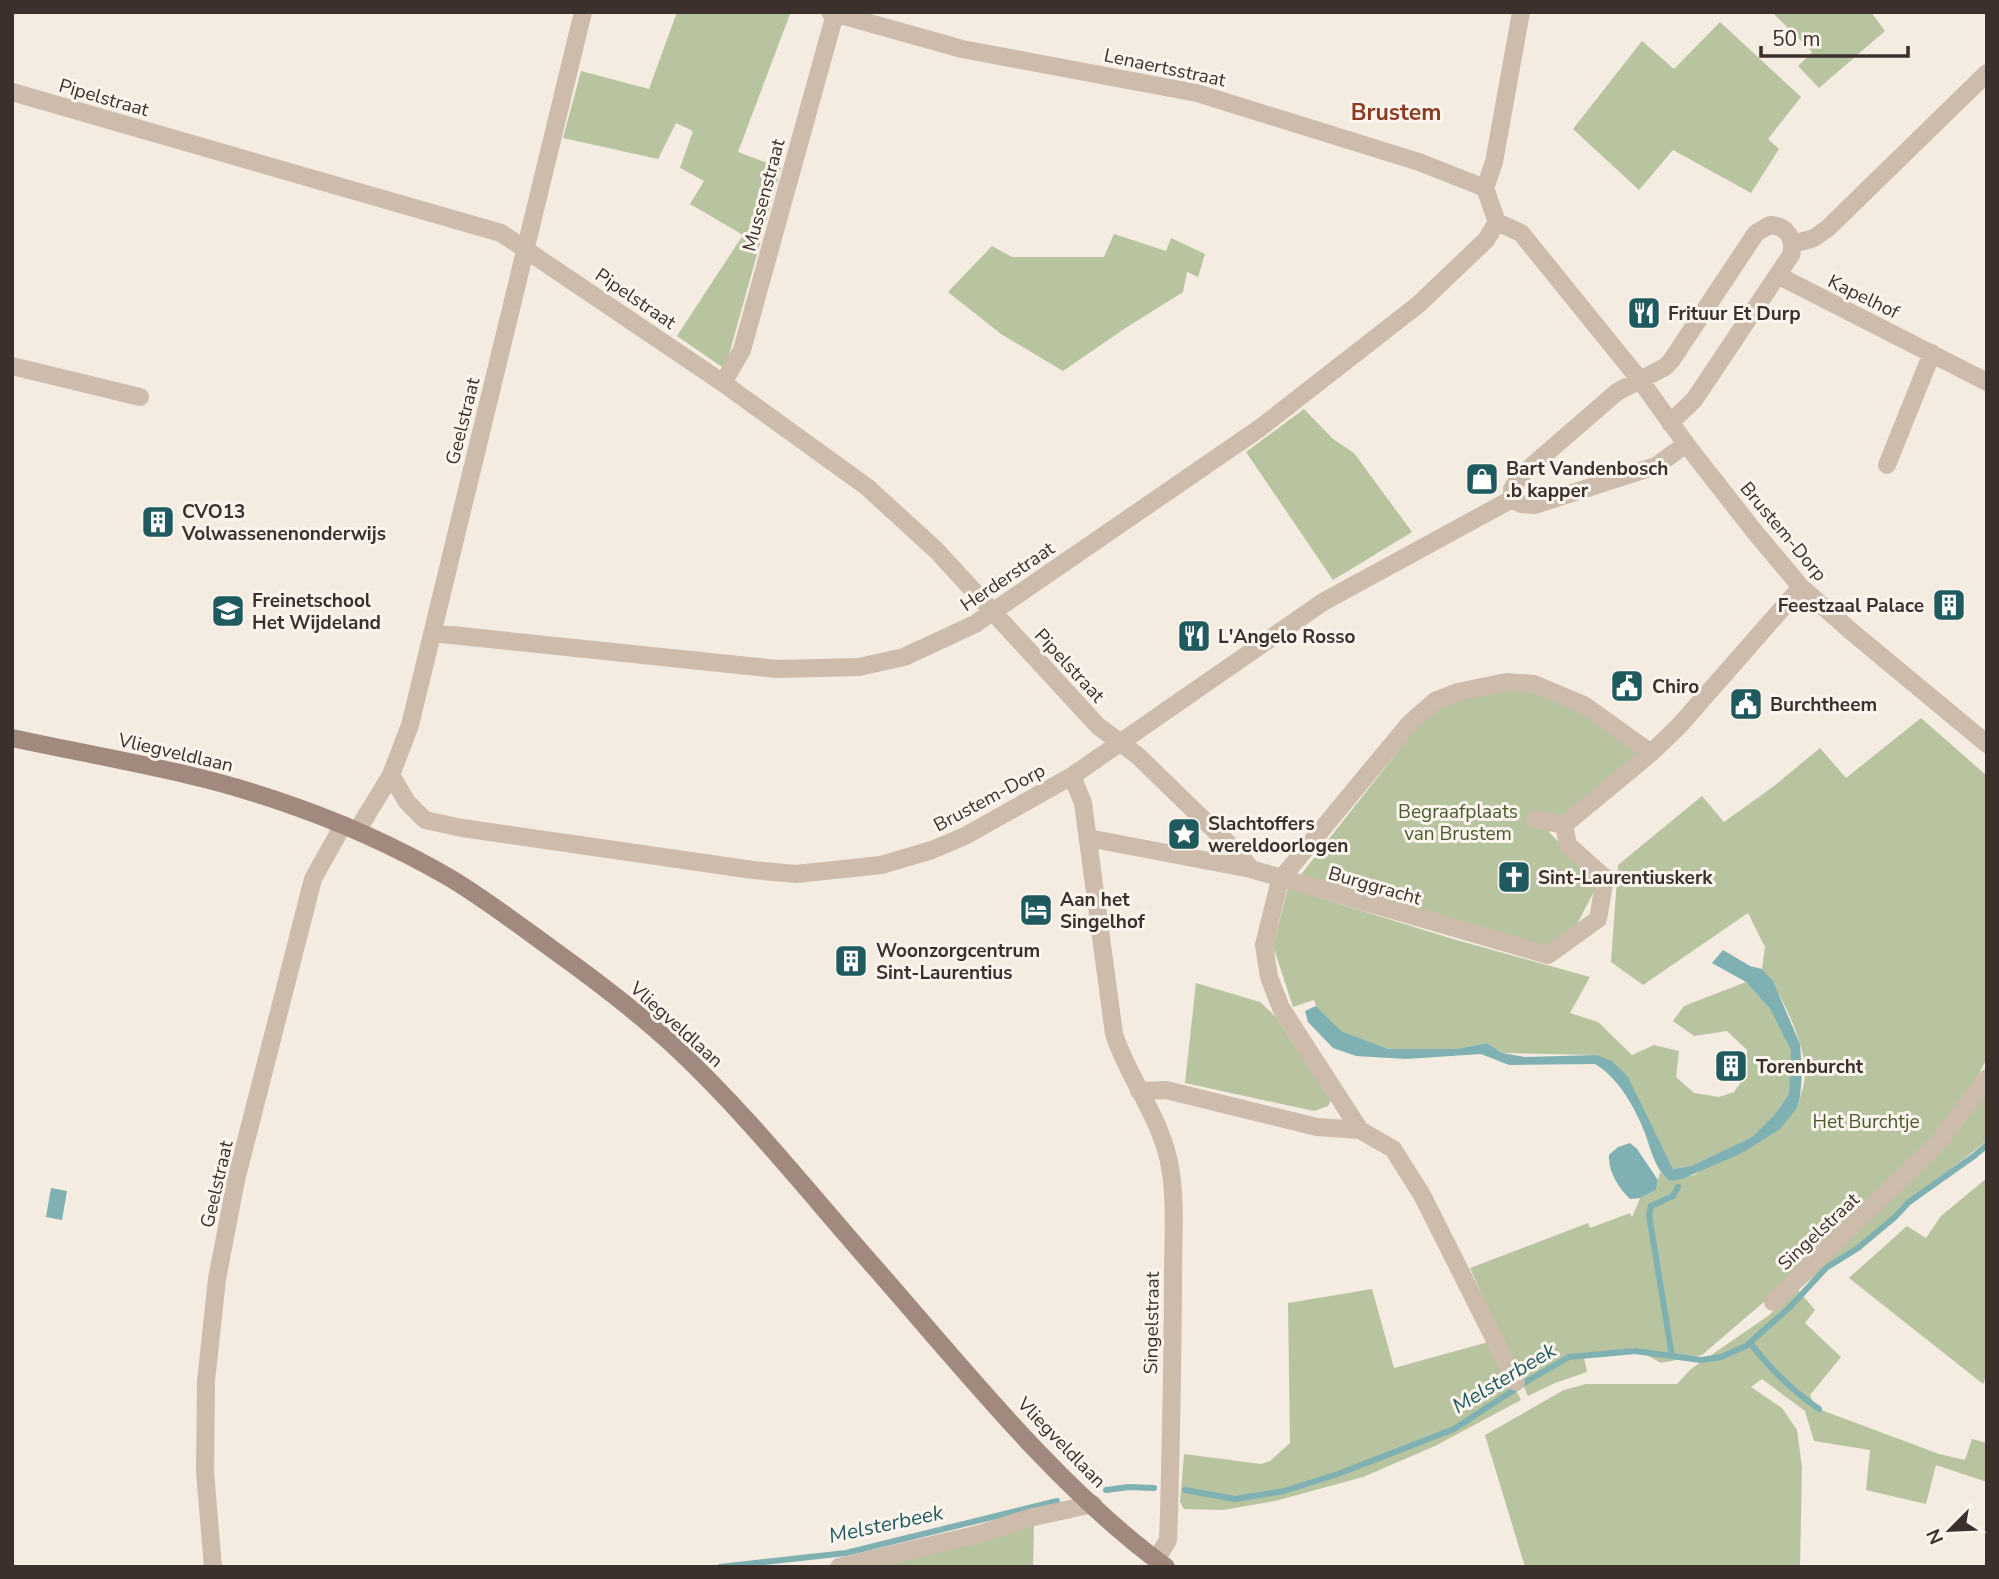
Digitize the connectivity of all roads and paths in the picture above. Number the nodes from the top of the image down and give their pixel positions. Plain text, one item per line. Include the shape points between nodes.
1 (583, 12) edge
2 (1521, 12) edge
3 (832, 13) edge
4 (1987, 73) edge
5 (12, 92) edge
6 (1485, 188) junction
7 (1497, 222) junction
8 (1793, 244) junction
9 (526, 249) junction
10 (1779, 276) junction
11 (1932, 353) junction
12 (12, 366) edge
13 (1640, 380) junction
14 (1987, 382) edge
15 (723, 383) junction
16 (140, 397) dead end
17 (1670, 423) junction
18 (1686, 444) junction
19 (1888, 466) dead end
20 (1512, 499) junction
21 (1801, 587) junction
22 (993, 612) junction
23 (432, 633) junction
24 (12, 738) edge
25 (1120, 741) junction
26 (1987, 744) edge
27 (1651, 753) junction
28 (390, 775) junction
29 (1072, 776) junction
30 (1535, 819) dead end
31 (1564, 825) junction
32 (350, 828) junction
33 (1088, 838) junction
34 (1251, 869) junction
35 (1280, 880) junction
36 (1987, 1077) edge
37 (1139, 1091) junction
38 (1360, 1130) junction
39 (1773, 1302) dead end
40 (1516, 1382) dead end
41 (1093, 1504) junction
42 (1161, 1563) edge
43 (213, 1567) edge
44 (839, 1567) edge

1 - 9 street, Geelstraat
2 - 6 street via 1494,162
3 - 6 street, Lenaertsstraat via 962,50 1196,93 1406,158
3 - 15 street, Mussenstraat via 742,350
4 - 8 street via 1828,228
5 - 9 street, Pipelstraat via 501,233
6 - 7 street
7 - 13 street, Brustem-Dorp via 1521,233
7 - 22 street, Herderstraat via 1486,240 1419,304 1260,428
8 - 10 street
8 - 13 street via 1782,227 1760,229 1671,361
9 - 15 street, Pipelstraat
9 - 23 street, Geelstraat
10 - 11 street, Kapelhof
10 - 17 street via 1694,400
11 - 14 street, Kapelhof
11 - 19 street
12 - 16 street
13 - 17 street, Brustem-Dorp
13 - 20 street via 1617,391 1520,476
15 - 22 street, Pipelstraat via 867,487 936,550
17 - 18 street, Brustem-Dorp
18 - 20 street via 1656,466 1535,505
18 - 21 street, Brustem-Dorp
20 - 25 street, Brustem-Dorp via 1323,602
21 - 26 street, Brustem-Dorp
21 - 27 street
22 - 23 street, Herderstraat via 904,657 823,669 777,669
22 - 25 street, Pipelstraat via 1098,726
23 - 28 street, Geelstraat via 410,725
24 - 32 main road, Vliegveldlaan via 212,780
25 - 29 street, Brustem-Dorp
25 - 34 street
27 - 31 street
27 - 35 street, Burggracht via 1584,705 1534,684 1506,682 1458,692 1435,701 1409,724
28 - 29 street, Brustem-Dorp via 425,820 796,874 881,864 932,850
28 - 32 street, Geelstraat
29 - 33 street, Singelstraat via 1083,803
30 - 31 street
31 - 35 street, Burggracht via 1568,845 1605,878 1598,919 1548,955
32 - 41 main road, Vliegveldlaan via 453,880 581,970 674,1046 748,1123 1010,1420
32 - 43 street, Geelstraat via 313,879 236,1180 217,1279 206,1381 205,1472
33 - 34 street
33 - 37 street, Singelstraat via 1114,1034
34 - 35 street
35 - 38 street via 1264,944 1269,976 1281,1007
36 - 39 street, Singelstraat via 1939,1142
37 - 38 street via 1166,1090 1317,1127
37 - 42 street, Singelstraat via 1163,1139 1172,1191 1170,1514
38 - 40 street via 1393,1149 1422,1195
41 - 42 main road, Vliegveldlaan
41 - 44 street

